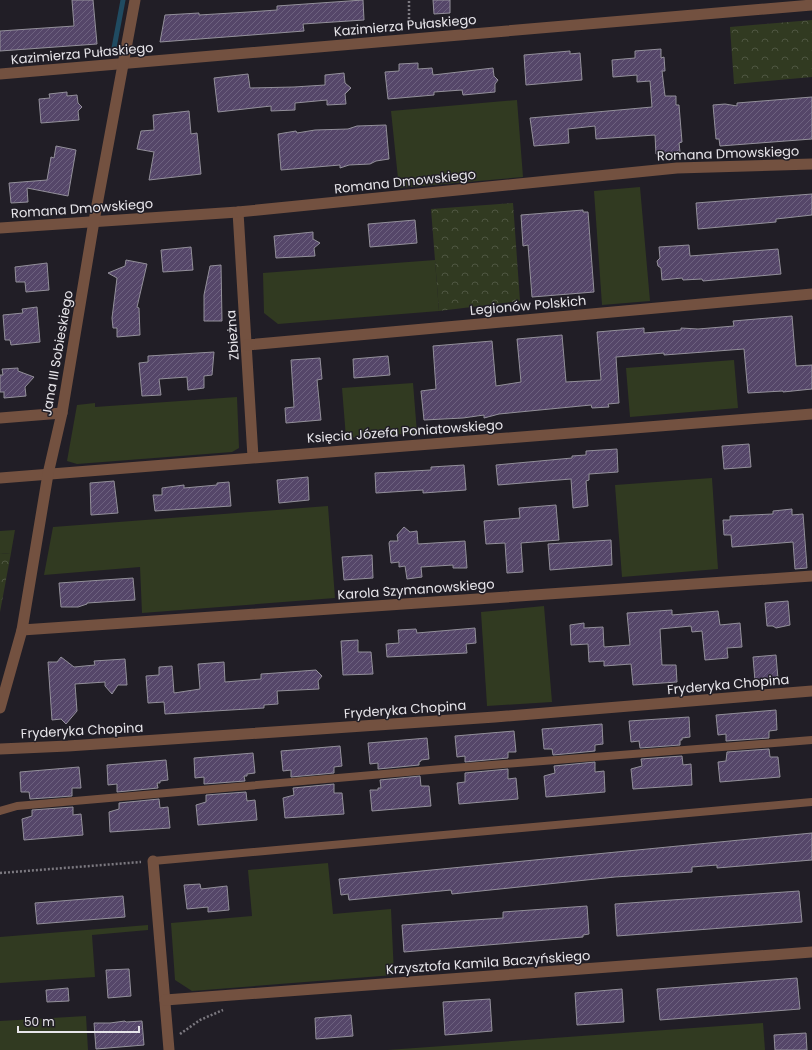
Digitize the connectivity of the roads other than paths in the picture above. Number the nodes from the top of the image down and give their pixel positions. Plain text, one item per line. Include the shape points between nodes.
1 (135, 0) edge
2 (812, 5) edge
3 (123, 63) junction
4 (0, 74) edge
5 (812, 164) edge
6 (238, 212) junction
7 (94, 220) junction
8 (0, 228) edge
9 (812, 294) edge
10 (247, 345) junction
11 (62, 413) junction
12 (812, 414) edge
13 (0, 418) edge
14 (252, 457) junction
15 (48, 474) junction
16 (0, 478) edge
17 (812, 576) edge
18 (22, 630) junction
19 (812, 691) edge
20 (0, 708) edge
21 (812, 740) edge
22 (0, 749) edge
23 (812, 802) edge
24 (0, 811) edge
25 (153, 861) joint
26 (812, 952) edge
27 (165, 1000) junction
28 (169, 1046) edge

1 - 3 street, Jana III Sobieskiego
2 - 3 street, Kazimierza Pułaskiego
3 - 4 street, Kazimierza Pułaskiego
3 - 7 street, Jana III Sobieskiego
5 - 6 street, Romana Dmowskiego via 677,168
6 - 7 street, Romana Dmowskiego
6 - 10 street, Zbieżna
7 - 8 street, Romana Dmowskiego
7 - 11 street, Jana III Sobieskiego
9 - 10 street, Legionów Polskich
10 - 14 street, Zbieżna
11 - 13 street
11 - 15 street, Jana III Sobieskiego
12 - 14 street, Księcia Józefa Poniatowskiego
14 - 15 street, Księcia Józefa Poniatowskiego
15 - 16 street, Księcia Józefa Poniatowskiego
15 - 18 street, Jana III Sobieskiego
17 - 18 street, Karola Szymanowskiego
18 - 20 street, Jana III Sobieskiego
19 - 22 street, Fryderyka Chopina via 488,718
21 - 24 lane via 17,806
23 - 25 lane
25 - 27 street
26 - 27 street, Krzysztofa Kamila Baczyńskiego
27 - 28 street

